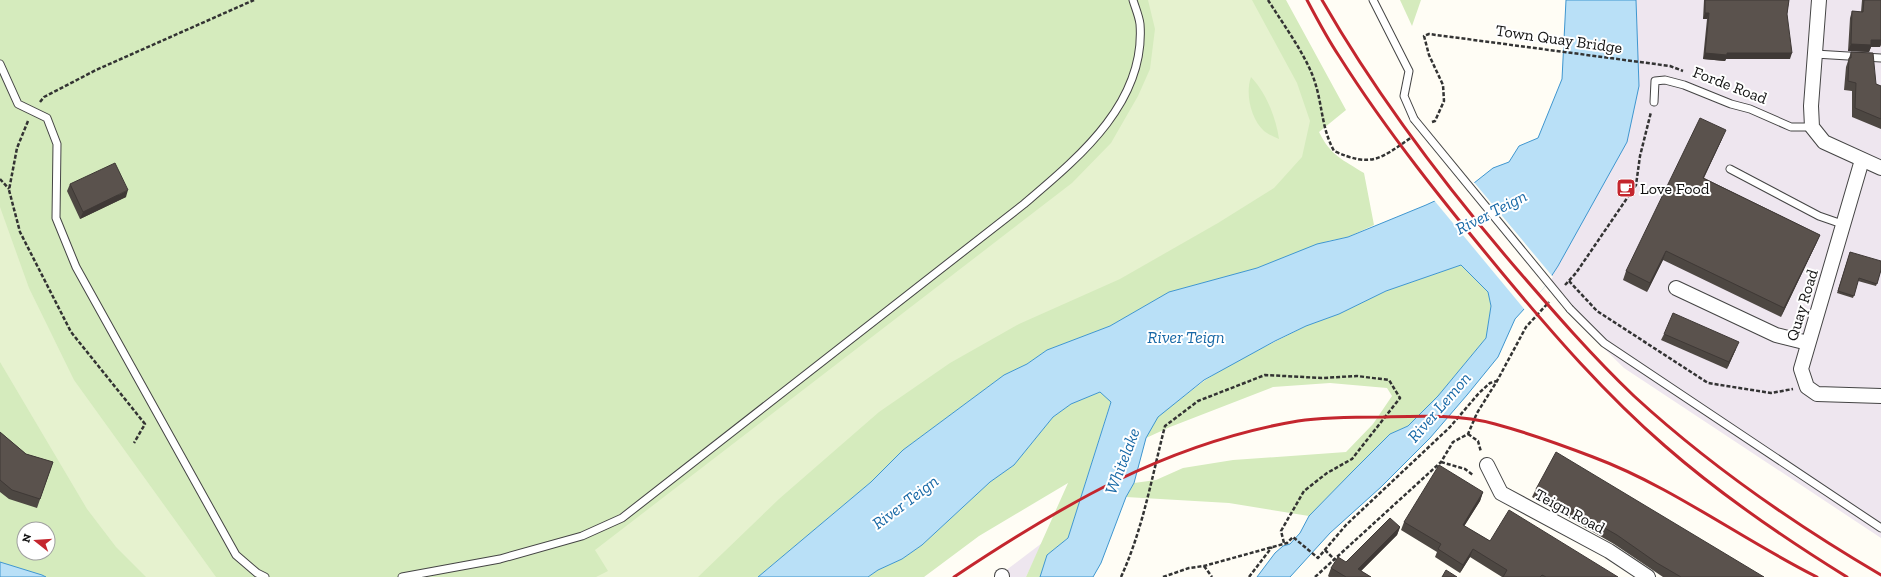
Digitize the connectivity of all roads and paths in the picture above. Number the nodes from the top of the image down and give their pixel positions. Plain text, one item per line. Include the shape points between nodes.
1 (254, 0) edge
2 (1133, 0) edge
3 (1268, 0) edge
4 (1373, 0) edge
5 (1819, 0) edge
6 (1815, 54) junction
7 (1881, 58) edge
8 (0, 64) edge
9 (1676, 67) dead end
10 (1654, 102) joint
11 (32, 111) junction
12 (1430, 123) dead end
13 (1812, 127) junction
14 (1417, 134) dead end
15 (1862, 160) junction
16 (1881, 168) edge
17 (1730, 169) dead end
18 (0, 179) edge
19 (9, 190) junction
20 (1842, 224) junction
21 (1569, 281) junction
22 (1563, 286) dead end
23 (1676, 288) dead end
24 (1553, 298) dead end
25 (1808, 343) junction
26 (1497, 381) junction
27 (1807, 387) junction
28 (1881, 396) edge
29 (1468, 434) junction
30 (134, 443) dead end
31 (1441, 462) junction
32 (1487, 465) joint
33 (1494, 479) junction
34 (1881, 528) edge
35 (1284, 543) junction
36 (1272, 547) junction
37 (1325, 550) junction
38 (1335, 560) junction
39 (1204, 566) junction
40 (265, 577) edge
41 (402, 577) edge
42 (1121, 577) edge
43 (1163, 577) edge
44 (1212, 577) edge
45 (1249, 577) edge
46 (1315, 577) edge
47 (1648, 577) edge

1 - 11 path via 96,70 44,97
2 - 41 lane via 1140,23 1137,66 1116,113 1074,162 1024,204 622,518 582,536 500,559
3 - 14 path via 1305,59 1312,75 1320,99 1323,125 1334,151 1363,161 1375,160
4 - 34 lane, bridge via 1409,70 1404,96 1414,118 1570,310 1604,344
5 - 6 street
6 - 7 lane
6 - 13 street
8 - 11 lane via 18,104
9 - 12 path, Town Quay Bridge via 1429,34 1424,36 1443,85 1444,101 1435,121
10 - 13 lane, Forde Road via 1655,81 1665,80 1750,109 1791,127
10 - 21 path via 1640,156 1636,185
11 - 19 path via 16,148
11 - 40 lane via 47,118 57,144 56,218 76,268 236,555
13 - 15 street via 1824,142
15 - 16 street
15 - 20 street, Quay Road
17 - 20 lane via 1819,216
18 - 19 path
19 - 30 path via 20,232 71,332 145,424
20 - 25 street, Quay Road via 1826,288
21 - 22 path
21 - 27 path via 1597,311 1708,383 1771,393
23 - 25 street via 1776,335
24 - 26 path via 1526,327
25 - 27 street, Quay Road via 1801,369
26 - 29 path via 1477,413
26 - 37 path via 1490,383 1479,393 1450,427 1346,526
27 - 28 street via 1816,394
29 - 31 path via 1453,442
29 - 32 path via 1478,441
31 - 33 path via 1465,469 1481,481
31 - 38 path
32 - 33 street, Teign Road
33 - 47 street, Teign Road via 1501,493 1608,551
35 - 36 path
35 - 37 path via 1293,537 1318,558
35 - 42 path via 1281,531 1304,491 1327,472 1352,459 1400,398 1389,380 1357,376 1265,376 1198,401 1165,426 1148,498
36 - 39 path
36 - 45 path
37 - 38 path
38 - 46 path
39 - 43 path
39 - 44 path

